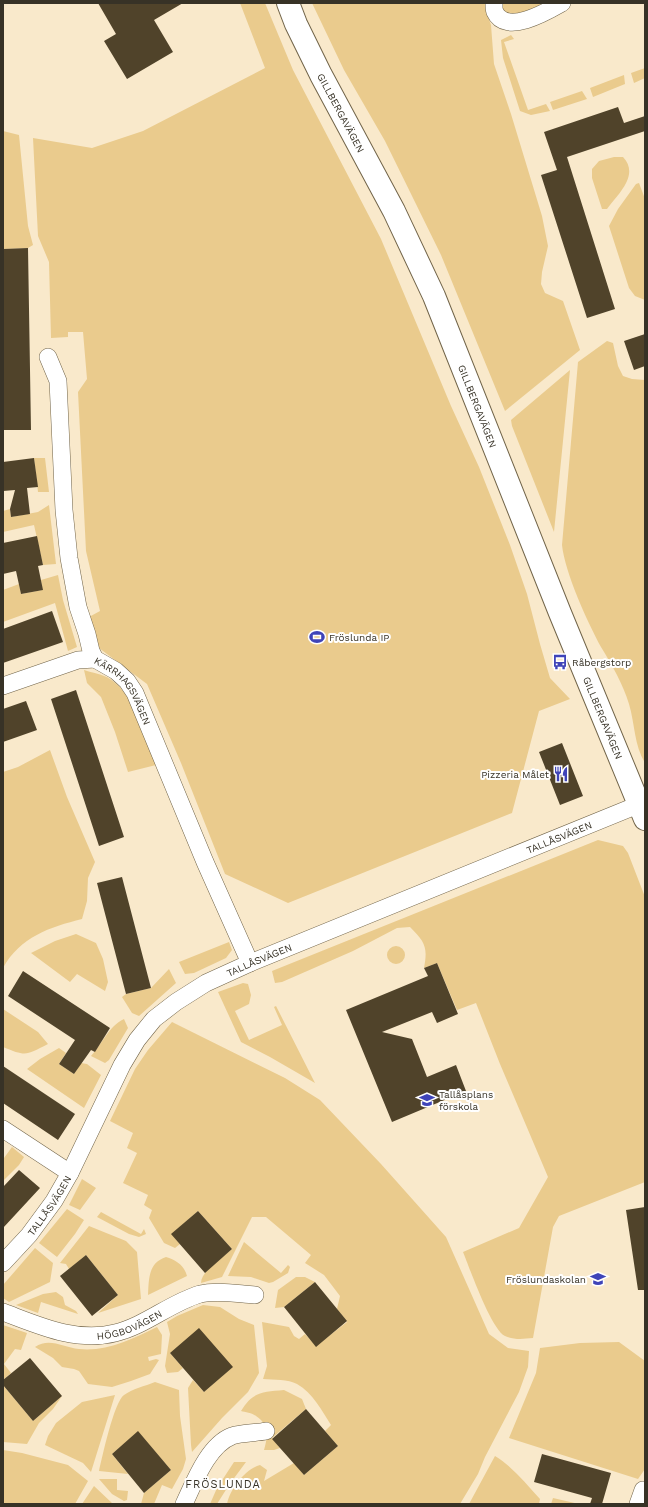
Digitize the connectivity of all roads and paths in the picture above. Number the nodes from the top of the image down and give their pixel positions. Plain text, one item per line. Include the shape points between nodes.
1 (288, 3) edge
2 (494, 3) edge
3 (562, 3) edge
4 (48, 358) dead end
5 (95, 659) junction
6 (3, 686) edge
7 (643, 809) edge
8 (250, 964) junction
9 (3, 1129) edge
10 (70, 1173) junction
11 (3, 1263) edge
12 (255, 1296) dead end
13 (3, 1312) edge
14 (266, 1431) dead end
15 (184, 1504) edge

1 - 7 street, GILLBERGAVÄGEN via 321,75 394,211 434,296 560,613
2 - 3 street via 495,13 511,23 542,14
4 - 5 street, KÄRRHAGSVÄGEN via 58,381 64,510 69,558 78,607
5 - 6 street via 78,660
5 - 8 street, KÄRRHAGSVÄGEN via 116,671 135,693
7 - 8 street, TALLÅSVÄGEN
8 - 10 street, TALLÅSVÄGEN via 206,983 154,1019 137,1040 122,1066
9 - 10 street
10 - 11 street, TALLÅSVÄGEN via 29,1235
12 - 13 street, HÖGBOVÄGEN via 202,1294 135,1326 114,1334 93,1336 51,1330
14 - 15 street via 232,1436 218,1444 210,1453

